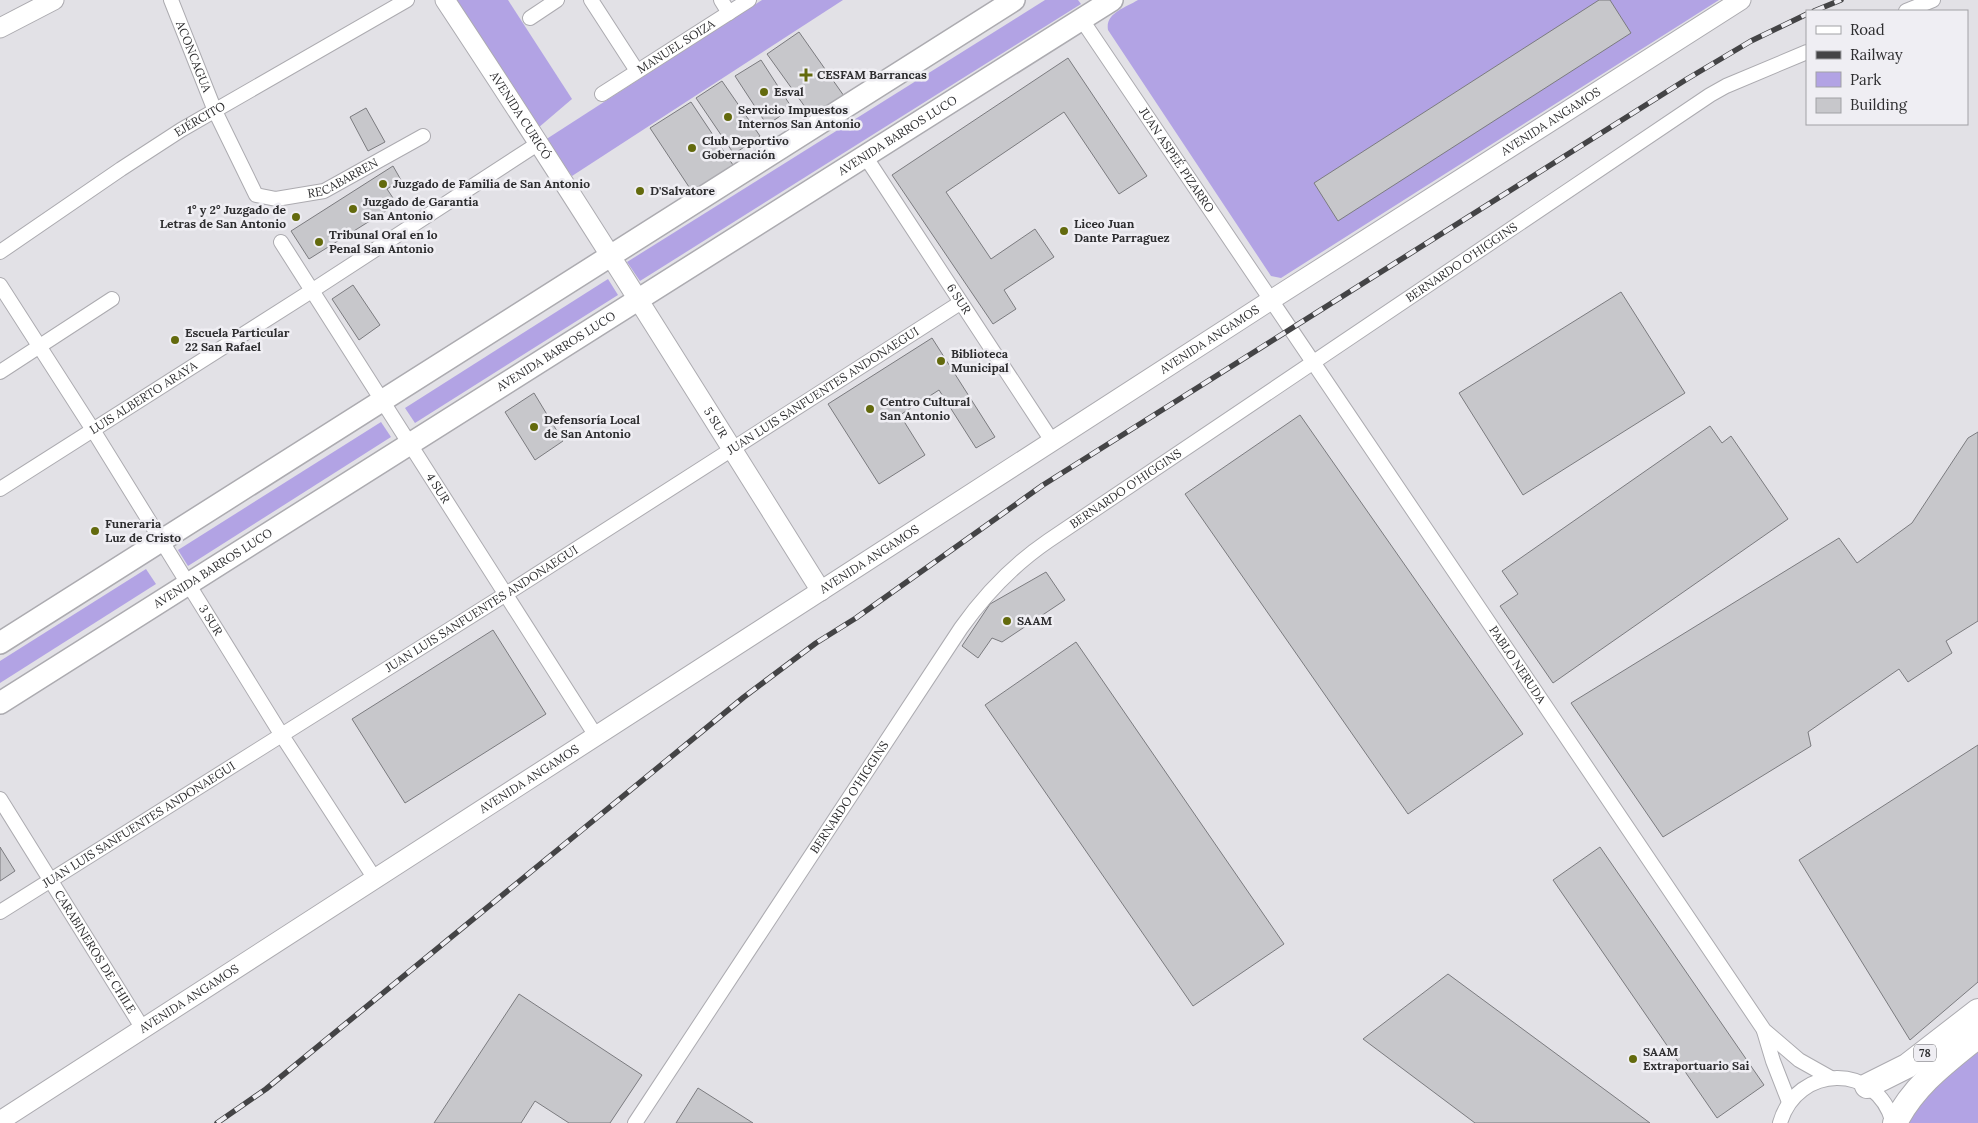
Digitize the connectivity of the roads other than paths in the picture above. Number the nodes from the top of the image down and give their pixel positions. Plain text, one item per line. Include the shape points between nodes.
1 (54, 0) edge
2 (172, 0) edge
3 (407, 0) edge
4 (445, 0) edge
5 (557, 0) edge
6 (591, 0) edge
7 (721, 0) edge
8 (749, 0) edge
9 (1014, 0) edge
10 (1112, 0) edge
11 (1741, 0) edge
12 (1933, 0) edge
13 (1081, 10) edge
14 (1908, 10) edge
15 (729, 13) junction
16 (530, 18) dead end
17 (0, 28) edge
18 (1806, 52) edge
19 (637, 72) junction
20 (602, 94) dead end
21 (215, 111) junction
22 (423, 136) dead end
23 (539, 143) junction
24 (865, 156) junction
25 (256, 195) joint
26 (281, 242) dead end
27 (0, 252) edge
28 (611, 256) junction
29 (0, 285) edge
30 (312, 290) junction
31 (112, 299) dead end
32 (639, 299) junction
33 (1271, 300) junction
34 (960, 303) junction
35 (40, 346) junction
36 (1314, 363) junction
37 (0, 372) edge
38 (383, 400) junction
39 (93, 430) junction
40 (1052, 441) junction
41 (410, 444) junction
42 (732, 449) junction
43 (0, 490) edge
44 (161, 541) junction
45 (188, 584) junction
46 (821, 591) junction
47 (506, 594) junction
48 (0, 644) edge
49 (0, 703) edge
50 (281, 734) junction
51 (596, 736) junction
52 (0, 799) edge
53 (375, 879) junction
54 (51, 880) junction
55 (0, 912) edge
56 (1978, 1012) edge
57 (143, 1029) junction
58 (1764, 1030) junction
59 (1978, 1036) edge
60 (1831, 1078) junction
61 (1867, 1086) junction
62 (1789, 1102) junction
63 (0, 1121) edge
64 (635, 1123) edge
65 (1780, 1123) edge
66 (1894, 1123) edge

1 - 17 street
2 - 21 street, ACONCAGUA
3 - 21 street, EJÉRCITO
4 - 23 street, AVENIDA CURICÓ
5 - 16 street
6 - 19 street
7 - 15 street
8 - 15 street, MANUEL SOIZA
9 - 28 main road
10 - 13 main road, AVENIDA BARROS LUCO
11 - 33 street, AVENIDA ANGAMOS
12 - 14 street
13 - 24 main road, AVENIDA BARROS LUCO
13 - 33 street, JUAN ASPEÉ PIZARRO
15 - 19 street, MANUEL SOIZA
18 - 36 street, BERNARDO O'HIGGINS via 1710,95
19 - 20 street, MANUEL SOIZA
21 - 25 street, ACONCAGUA
21 - 27 street, EJÉRCITO via 121,169
22 - 25 street, RECABARREN via 324,191 276,199
23 - 28 street, AVENIDA CURICÓ
23 - 30 street, LUIS ALBERTO ARAYA
24 - 32 main road, AVENIDA BARROS LUCO
24 - 34 street, 6 SUR
26 - 30 street, 4 SUR
28 - 32 street, 5 SUR
28 - 38 main road
29 - 35 street, 3 SUR
30 - 38 street, 4 SUR
30 - 39 street, LUIS ALBERTO ARAYA
31 - 35 street
32 - 41 main road, AVENIDA BARROS LUCO
32 - 42 street, 5 SUR
33 - 36 street, PABLO NERUDA
33 - 40 street, AVENIDA ANGAMOS
34 - 40 street, 6 SUR
34 - 42 street, JUAN LUIS SANFUENTES ANDONAEGUI
35 - 37 street
35 - 39 street, 3 SUR
36 - 58 street, PABLO NERUDA
36 - 64 street, BERNARDO O'HIGGINS via 1041,546 992,588 961,628
38 - 41 street, 4 SUR
38 - 44 main road
39 - 43 street, LUIS ALBERTO ARAYA
39 - 44 street, 3 SUR
40 - 46 street, AVENIDA ANGAMOS
41 - 45 main road, AVENIDA BARROS LUCO
41 - 47 street, 4 SUR
42 - 46 street, 5 SUR
42 - 47 street, JUAN LUIS SANFUENTES ANDONAEGUI
44 - 45 street, 3 SUR
44 - 48 main road
45 - 49 main road, AVENIDA BARROS LUCO
45 - 50 street, 3 SUR
46 - 51 street, AVENIDA ANGAMOS
47 - 50 street, JUAN LUIS SANFUENTES ANDONAEGUI
47 - 51 street, 4 SUR
50 - 53 street, 3 SUR
50 - 54 street, JUAN LUIS SANFUENTES ANDONAEGUI
51 - 53 street, AVENIDA ANGAMOS
52 - 54 street, CARABINEROS DE CHILE
53 - 57 street, AVENIDA ANGAMOS
54 - 55 street, JUAN LUIS SANFUENTES ANDONAEGUI
54 - 57 street, CARABINEROS DE CHILE
56 - 61 highway, 78 via 1907,1066
57 - 63 street, AVENIDA ANGAMOS
58 - 60 street, PABLO NERUDA via 1799,1060
58 - 62 street, PABLO NERUDA
59 - 66 highway, 78 via 1926,1079
60 - 61 street via 1843,1078
60 - 62 street via 1807,1085
61 - 66 street via 1885,1103
62 - 65 street

